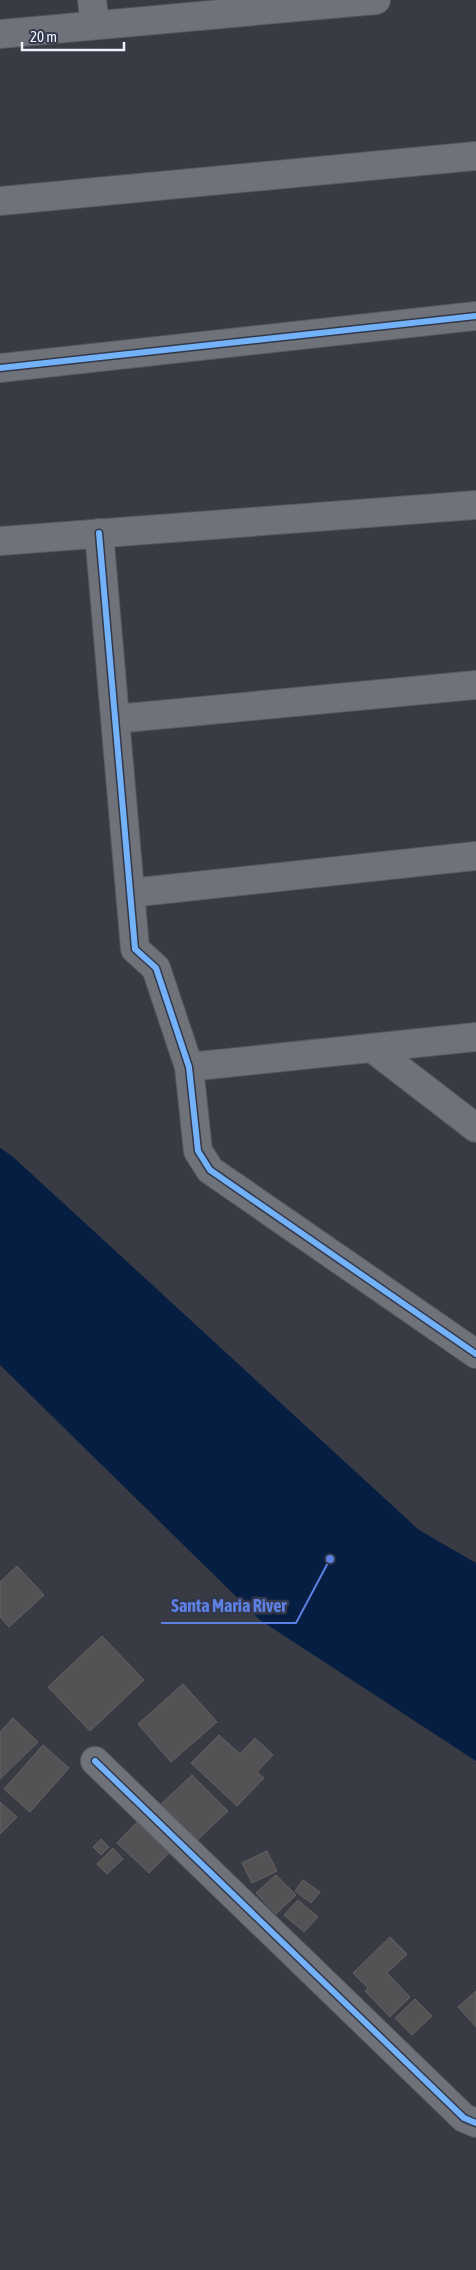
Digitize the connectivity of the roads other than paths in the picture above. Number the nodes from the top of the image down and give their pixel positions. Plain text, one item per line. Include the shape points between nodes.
1 (376, 0) edge
2 (332, 2) edge
3 (93, 13) edge
4 (0, 34) edge
5 (476, 156) edge
6 (0, 201) edge
7 (476, 316) edge
8 (0, 368) edge
9 (476, 505) edge
10 (99, 533) junction
11 (0, 541) edge
12 (476, 685) edge
13 (115, 719) junction
14 (476, 856) edge
15 (130, 893) junction
16 (476, 1037) edge
17 (372, 1048) junction
18 (189, 1067) junction
19 (476, 1128) edge
20 (476, 1354) edge
21 (95, 1761) dead end
22 (476, 2123) edge

1 - 2 street
2 - 3 street
3 - 4 street
5 - 6 street
7 - 8 street
9 - 10 street
10 - 11 street
10 - 13 street
12 - 13 street
13 - 15 street
14 - 15 street
15 - 18 street via 135,949 156,968
16 - 17 street
17 - 18 street
17 - 19 street
18 - 20 street via 198,1151 210,1170
21 - 22 street via 464,2118

